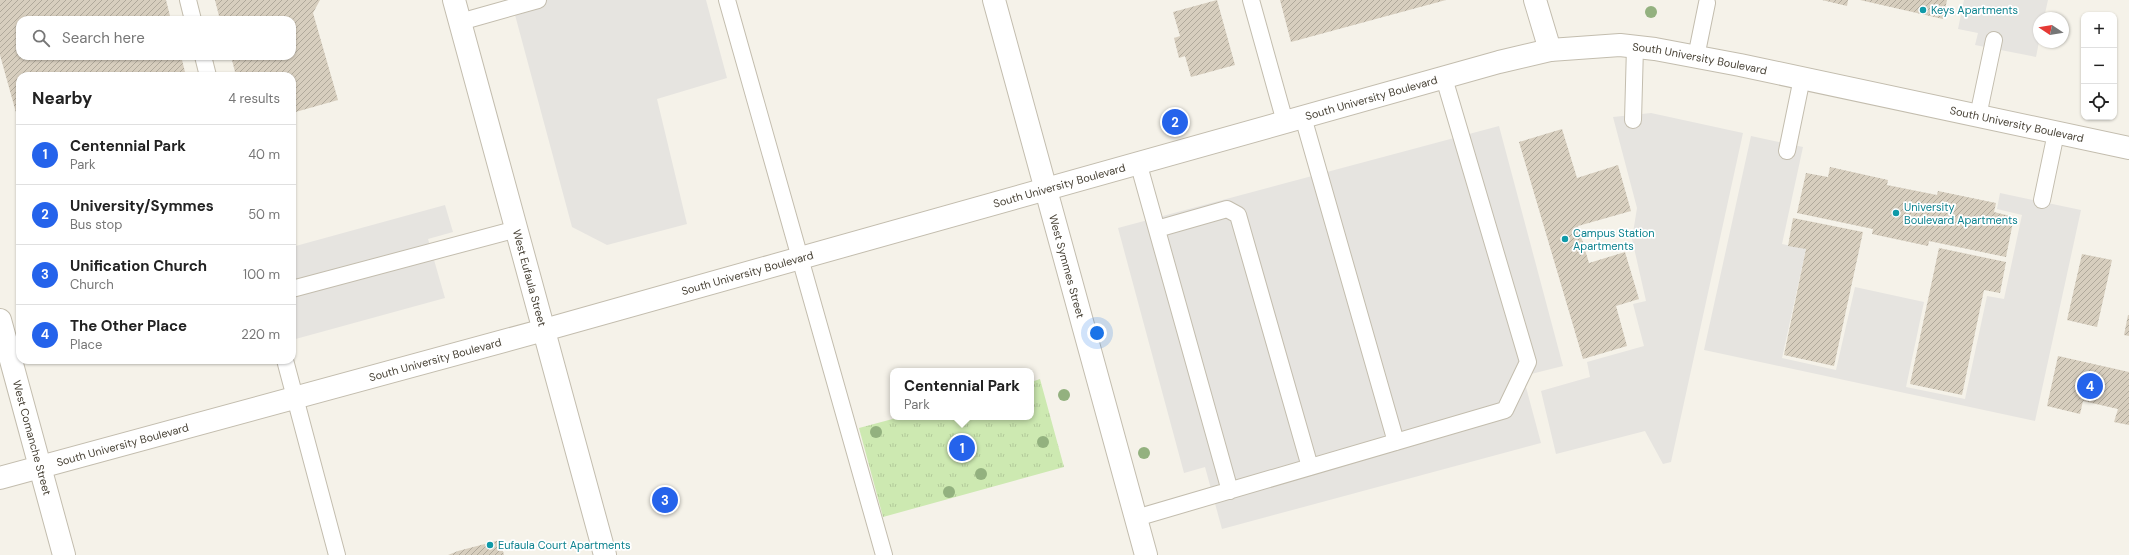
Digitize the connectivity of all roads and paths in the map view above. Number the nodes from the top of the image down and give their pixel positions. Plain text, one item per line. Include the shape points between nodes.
1 (188, 0) edge
2 (454, 0) edge
3 (538, 0) edge
4 (727, 0) edge
5 (994, 0) edge
6 (1251, 0) edge
7 (1535, 0) edge
8 (1707, 3) dead end
9 (192, 16) edge
10 (460, 22) junction
11 (1994, 40) dead end
12 (1634, 47) junction
13 (1550, 50) junction
14 (1696, 57) junction
15 (204, 60) edge
16 (207, 72) edge
17 (1444, 78) junction
18 (1802, 78) junction
19 (1978, 116) junction
20 (1294, 119) junction
21 (1633, 120) dead end
22 (2056, 133) junction
23 (2129, 148) edge
24 (1787, 152) dead end
25 (1138, 162) junction
26 (1045, 188) junction
27 (2042, 200) dead end
28 (517, 229) junction
29 (1157, 229) junction
30 (799, 259) junction
31 (296, 288) edge
32 (0, 320) edge
33 (544, 330) junction
34 (286, 364) edge
35 (295, 397) junction
36 (1396, 442) junction
37 (40, 467) junction
38 (1310, 467) junction
39 (0, 478) edge
40 (1230, 491) junction
41 (1136, 518) junction
42 (64, 555) edge
43 (337, 555) edge
44 (605, 555) edge
45 (884, 555) edge
46 (1146, 555) edge

1 - 9 lane
2 - 10 street, West Eufaula Street
3 - 10 lane
4 - 30 lane
5 - 26 street, West Symmes Street
6 - 20 lane
7 - 13 street
8 - 14 lane
10 - 28 street, West Eufaula Street
11 - 19 lane
12 - 13 street, South University Boulevard via 1620,45
12 - 14 street, South University Boulevard
12 - 21 lane
13 - 17 street, South University Boulevard
14 - 18 street, South University Boulevard
15 - 16 lane
17 - 20 street, South University Boulevard
17 - 36 lane via 1528,362 1505,410
18 - 19 street, South University Boulevard
18 - 24 lane
19 - 22 street, South University Boulevard
20 - 25 street, South University Boulevard
20 - 36 lane
22 - 23 street, South University Boulevard
22 - 27 lane
25 - 26 street, South University Boulevard
25 - 29 lane
26 - 30 street, South University Boulevard
26 - 41 street, West Symmes Street
28 - 31 lane
28 - 33 street, West Eufaula Street
29 - 38 lane via 1227,209 1238,215
29 - 40 lane
30 - 33 street, South University Boulevard
30 - 45 lane
32 - 37 street, West Comanche Street
33 - 35 street, South University Boulevard
33 - 44 street, West Eufaula Street
34 - 35 lane
35 - 37 street, South University Boulevard
35 - 43 lane
36 - 38 lane
37 - 39 street, South University Boulevard
37 - 42 street, West Comanche Street
38 - 40 lane
40 - 41 lane
41 - 46 street, West Symmes Street

